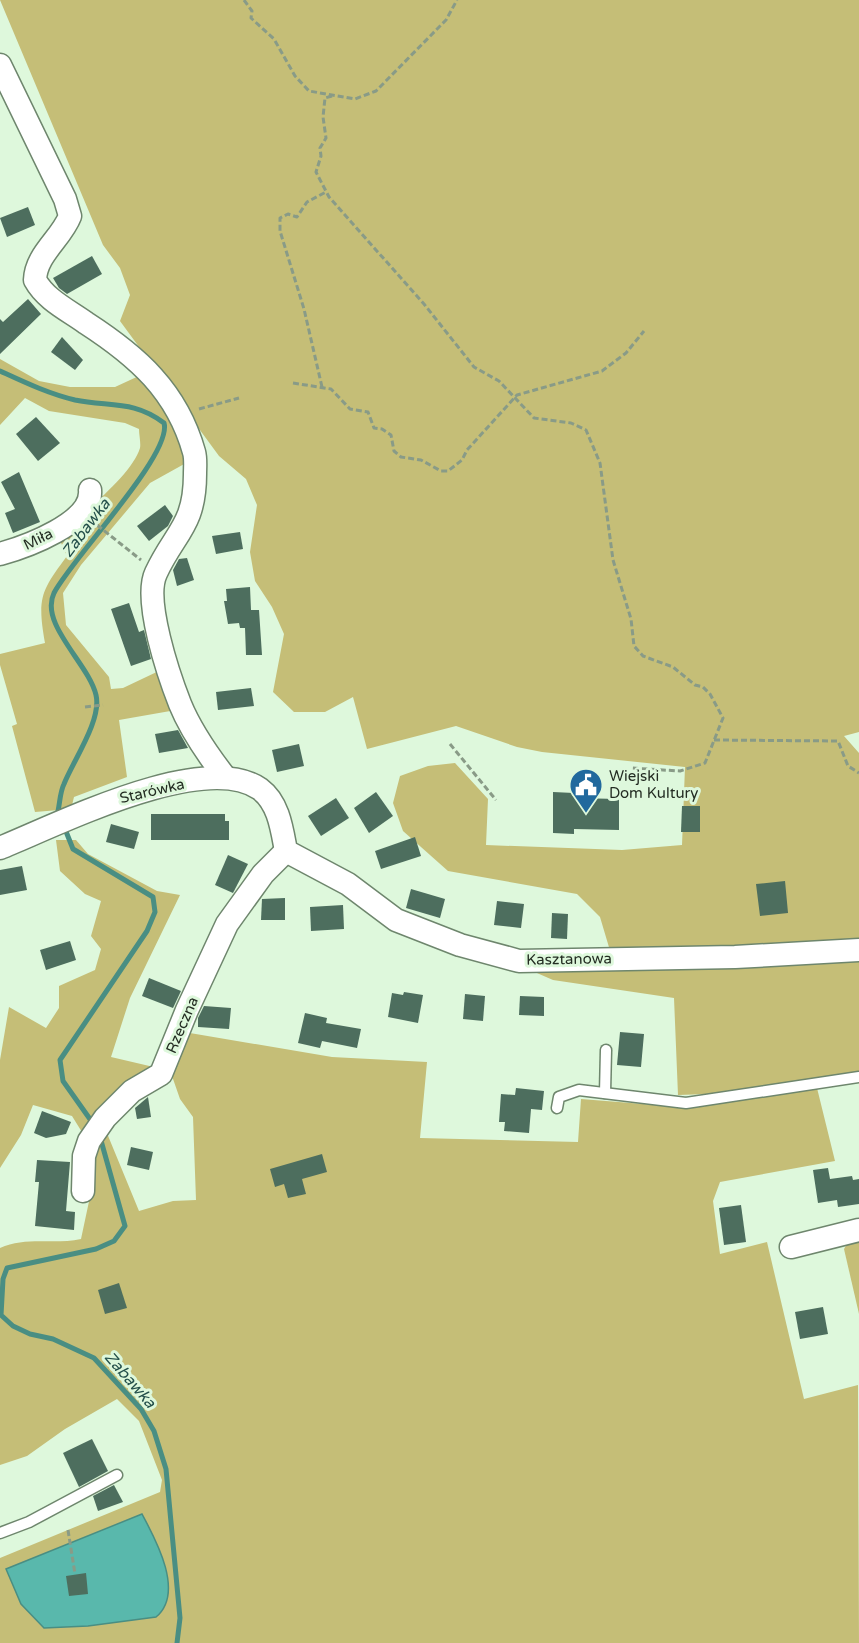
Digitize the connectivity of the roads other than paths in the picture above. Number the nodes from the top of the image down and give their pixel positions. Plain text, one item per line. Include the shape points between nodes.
1 (0, 65) edge
2 (90, 490) dead end
3 (0, 554) edge
4 (225, 777) junction
5 (0, 848) edge
6 (286, 851) junction
7 (859, 950) edge
8 (606, 1050) dead end
9 (859, 1077) edge
10 (605, 1093) junction
11 (557, 1108) dead end
12 (83, 1191) dead end
13 (859, 1230) edge
14 (791, 1247) dead end
15 (117, 1475) dead end
16 (0, 1533) edge

1 - 4 street via 70,216 65,230 35,269 35,280 50,299 152,373 180,415 195,454 195,500 183,530 155,574 151,601 181,705 205,751
2 - 3 street, Miła via 82,512 63,526 30,545
4 - 5 street, Starówka via 126,794
4 - 6 street, Starówka via 259,789 271,801 281,823
6 - 7 street, Kasztanowa via 348,884 396,920 460,945 519,961
6 - 12 street, Rzeczna via 263,874 228,924 161,1074 132,1091 89,1141 84,1156
8 - 10 lane
9 - 10 lane via 686,1103
10 - 11 lane via 579,1090 559,1097
13 - 14 street
15 - 16 lane via 29,1522

